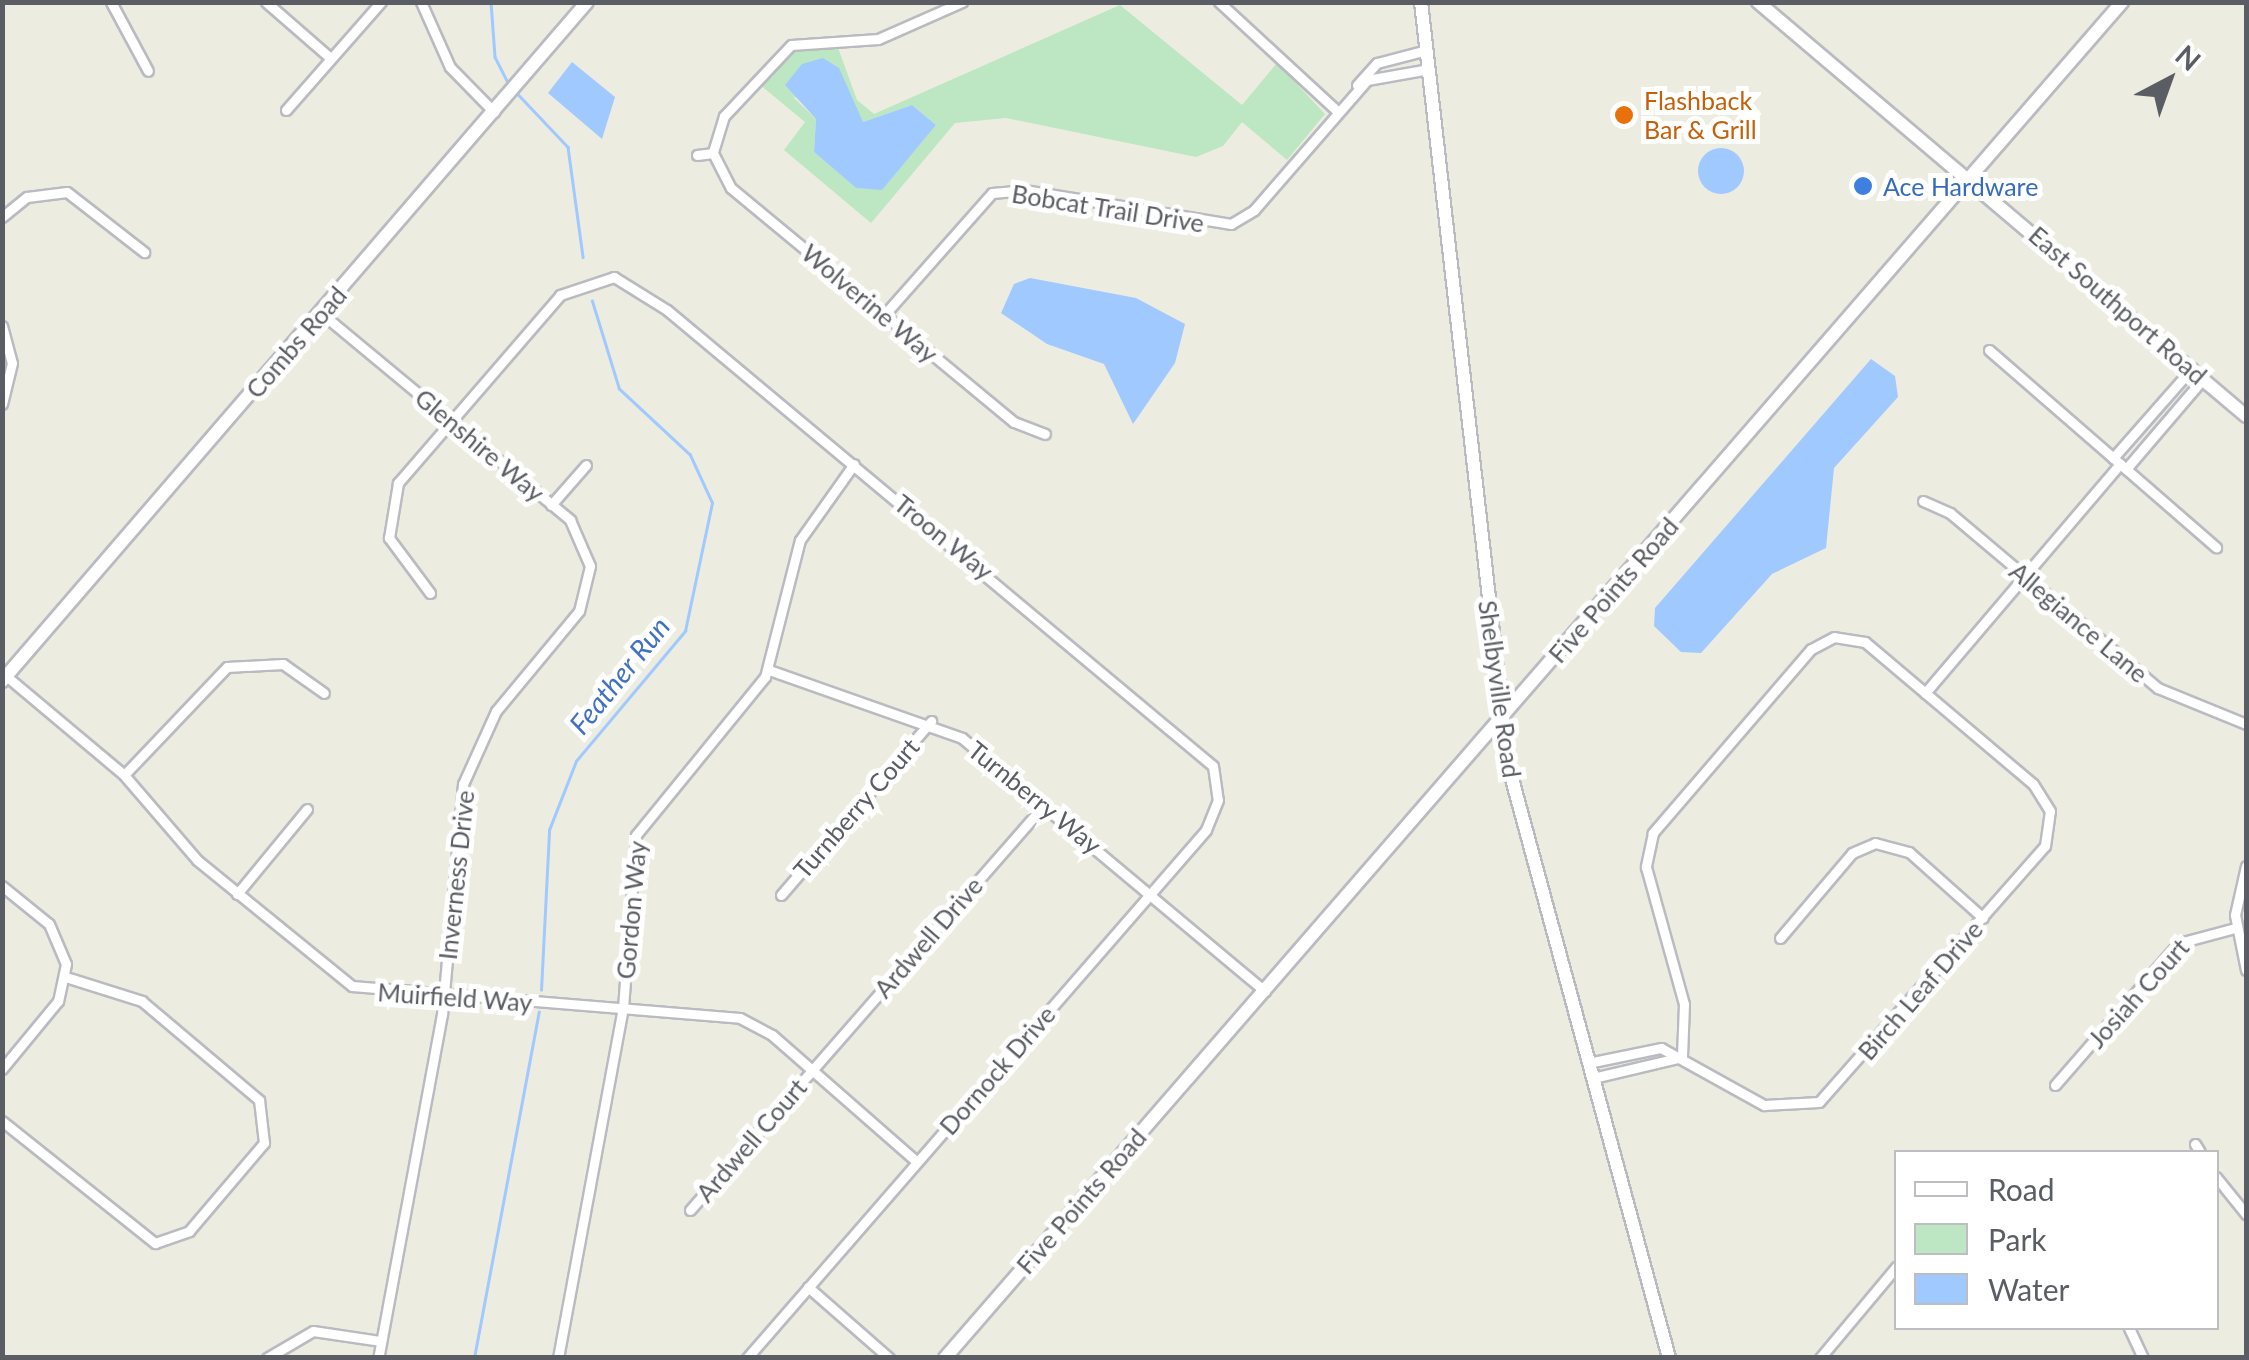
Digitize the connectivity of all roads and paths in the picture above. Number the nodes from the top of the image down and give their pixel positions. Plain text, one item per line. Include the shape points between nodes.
1 (111, 2) edge
2 (266, 2) edge
3 (381, 2) edge
4 (420, 2) edge
5 (588, 2) edge
6 (962, 2) edge
7 (1219, 2) edge
8 (1422, 2) edge
9 (1758, 2) edge
10 (2122, 2) edge
11 (1427, 50) junction
12 (329, 57) junction
13 (1429, 70) junction
14 (148, 71) dead end
15 (286, 110) dead end
16 (494, 112) junction
17 (1338, 112) junction
18 (713, 153) junction
19 (698, 154) dead end
20 (1970, 178) junction
21 (2, 217) edge
22 (144, 252) dead end
23 (321, 312) junction
24 (884, 314) junction
25 (2, 326) edge
26 (1989, 350) dead end
27 (2192, 368) junction
28 (2204, 379) junction
29 (2, 404) edge
30 (2246, 416) edge
31 (450, 421) junction
32 (1045, 434) dead end
33 (854, 464) junction
34 (2119, 464) junction
35 (586, 465) dead end
36 (1923, 502) dead end
37 (551, 504) junction
38 (2216, 547) dead end
39 (2024, 575) junction
40 (430, 593) dead end
41 (583, 604) joint
42 (769, 670) junction
43 (4, 677) edge
44 (1926, 692) junction
45 (324, 693) dead end
46 (1500, 719) junction
47 (931, 721) junction
48 (2246, 724) edge
49 (1215, 770) joint
50 (124, 776) junction
51 (1044, 804) junction
52 (307, 809) dead end
53 (2246, 866) edge
54 (2, 886) edge
55 (1152, 892) junction
56 (237, 894) junction
57 (781, 894) dead end
58 (1983, 918) junction
59 (2236, 928) junction
60 (1780, 938) dead end
61 (2246, 970) edge
62 (66, 978) junction
63 (1265, 990) junction
64 (444, 996) junction
65 (623, 1008) junction
66 (1680, 1059) junction
67 (1588, 1062) junction
68 (2, 1069) edge
69 (812, 1070) junction
70 (1592, 1078) junction
71 (2055, 1085) dead end
72 (2, 1121) edge
73 (917, 1162) junction
74 (2219, 1182) edge
75 (690, 1210) dead end
76 (2246, 1214) edge
77 (1894, 1268) edge
78 (808, 1287) junction
79 (2130, 1330) edge
80 (381, 1342) junction
81 (267, 1358) edge
82 (378, 1358) edge
83 (558, 1358) edge
84 (747, 1358) edge
85 (889, 1358) edge
86 (945, 1358) edge
87 (1669, 1358) edge
88 (1820, 1358) edge
89 (2143, 1358) edge

1 - 14 street
2 - 12 street
3 - 12 street
4 - 16 street via 450,67
5 - 16 street, Combs Road
6 - 18 street via 878,39 791,45 724,116
7 - 17 street
8 - 11 street, Shelbyville Road
9 - 20 street, East Southport Road
10 - 20 street, Five Points Road
11 - 13 street, Shelbyville Road
11 - 17 street, Bobcat Trail Drive via 1377,63
12 - 15 street
13 - 17 street, Bobcat Trail Drive via 1380,72
13 - 46 street, Shelbyville Road
16 - 23 street, Combs Road
17 - 24 street, Bobcat Trail Drive via 1254,210 1228,224 1024,190 992,193
18 - 19 street
18 - 24 street, Wolverine Way via 731,188
20 - 27 street, East Southport Road
20 - 46 street, Five Points Road
21 - 22 street via 28,197 67,192
23 - 31 street, Glenshire Way
23 - 43 street, Combs Road
24 - 32 street, Wolverine Way via 1014,422
25 - 29 street via 12,362
26 - 34 street
27 - 28 street, East Southport Road
27 - 34 street
28 - 30 street, East Southport Road
28 - 34 street
31 - 33 street, Troon Way via 574,284 623,280
31 - 37 street, Glenshire Way
31 - 40 street, Troon Way via 400,480 388,512 394,554
33 - 42 street, Gordon Way via 800,540
33 - 49 street, Troon Way via 1198,745
34 - 38 street
34 - 39 street
35 - 37 street
36 - 39 street, Allegiance Lane
37 - 41 street, Glenshire Way via 588,552
39 - 44 street
39 - 48 street, Allegiance Lane via 2158,688
41 - 64 street, Inverness Drive via 502,704 469,767
42 - 47 street, Turnberry Way
42 - 65 street, Gordon Way via 638,831
43 - 50 street, Muirfield Way
44 - 58 street, Birch Leaf Drive via 2032,784 2050,811 2045,846
44 - 66 street via 1865,642 1824,640 1652,833 1646,867 1684,1004
45 - 50 street via 283,664 227,667
46 - 63 street, Five Points Road
46 - 67 street, Shelbyville Road
47 - 51 street, Turnberry Way
47 - 57 street, Turnberry Court
49 - 55 street, Dornock Drive via 1212,820
50 - 56 street, Muirfield Way
51 - 55 street, Turnberry Way
51 - 69 street, Ardwell Drive
52 - 56 street
53 - 59 street
54 - 62 street via 54,931
55 - 63 street, Turnberry Way
55 - 73 street, Dornock Drive
56 - 64 street, Muirfield Way via 352,986
58 - 60 street via 1908,852 1875,844 1852,853
58 - 66 street, Birch Leaf Drive via 1818,1102 1764,1105
59 - 61 street
59 - 71 street, Josiah Court via 2178,942
62 - 68 street
62 - 72 street via 142,1001 266,1114 260,1150 192,1228 151,1242
63 - 86 street, Five Points Road
64 - 65 street, Muirfield Way
64 - 80 street, Inverness Drive
65 - 69 street, Muirfield Way via 740,1018
65 - 83 street, Gordon Way
66 - 67 street, Birch Leaf Drive via 1660,1048
66 - 70 street
67 - 70 street, Shelbyville Road
69 - 73 street, Muirfield Way
69 - 75 street, Ardwell Court
70 - 87 street, Shelbyville Road
73 - 78 street, Dornock Drive
74 - 76 street
77 - 88 street
78 - 84 street, Dornock Drive
78 - 85 street
79 - 89 street
80 - 81 street via 312,1331
80 - 82 street, Inverness Drive

